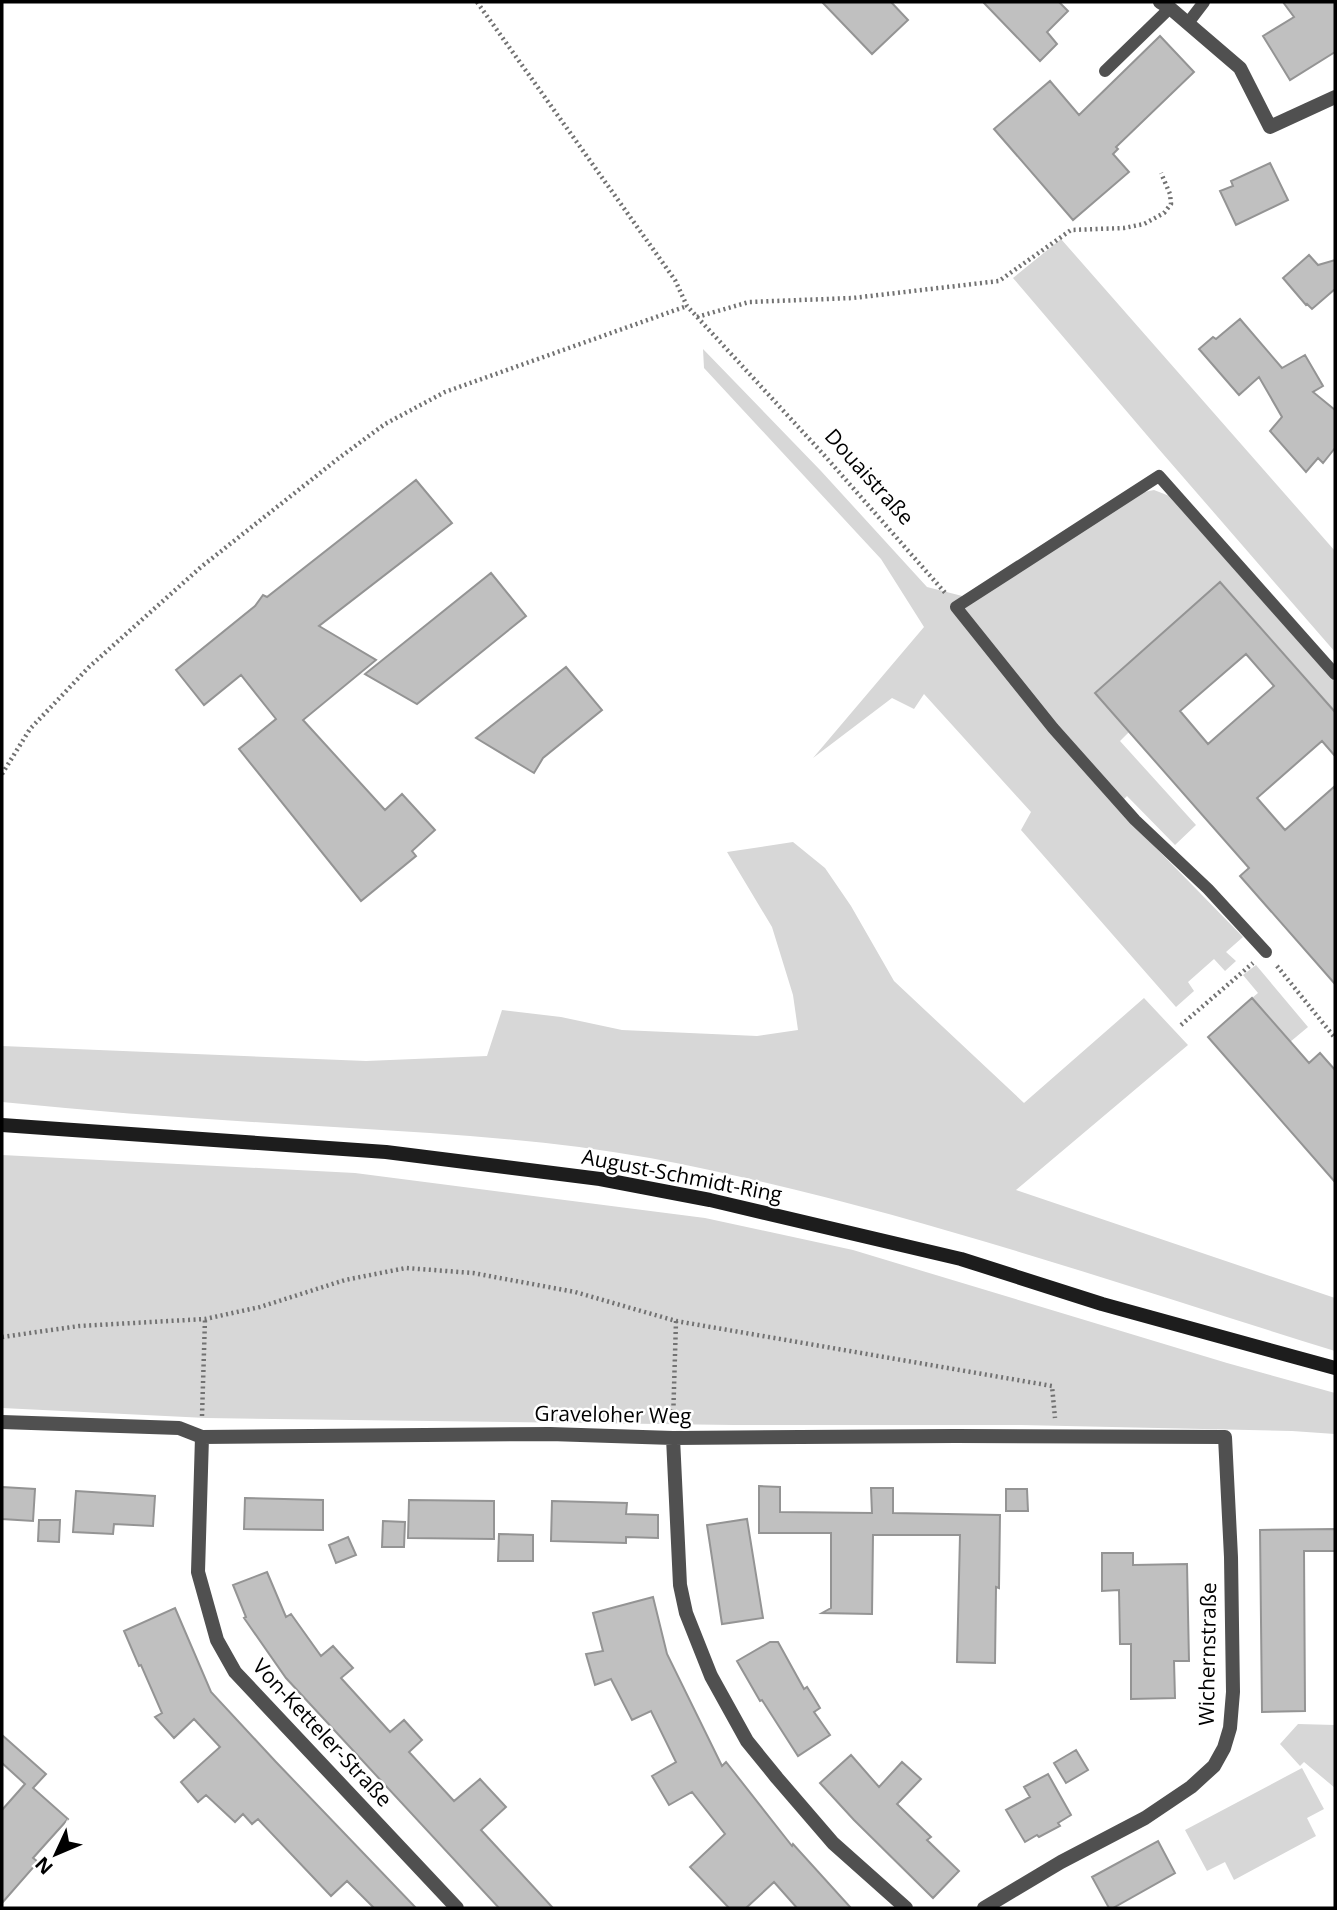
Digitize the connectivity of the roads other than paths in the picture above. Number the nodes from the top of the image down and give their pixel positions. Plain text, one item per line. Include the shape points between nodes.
1 (1204, 2) edge
2 (1165, 5) edge
3 (1188, 23) junction
4 (1105, 71) dead end
5 (1335, 97) edge
6 (1335, 674) edge
7 (1266, 952) road end
8 (2, 1125) edge
9 (1335, 1368) edge
10 (2, 1422) edge
11 (202, 1437) junction
12 (1225, 1437) joint
13 (673, 1438) junction
14 (457, 1908) edge
15 (906, 1908) edge
16 (984, 1908) edge

1 - 3 lane
2 - 3 street
2 - 4 lane
3 - 5 street via 1240,68 1270,127
6 - 7 lane via 1159,476 956,607 1126,810
8 - 9 main road, August-Schmidt-Ring via 386,1152 710,1199 961,1259 1102,1304
10 - 11 street, Graveloher Weg via 179,1427
11 - 13 street, Graveloher Weg via 550,1434
11 - 14 street, Von-Ketteler-Straße via 198,1572 217,1640 235,1672
12 - 13 street, Graveloher Weg
12 - 16 street, Wichernstraße via 1233,1692 1224,1748 1214,1766 1191,1787 1145,1818
13 - 15 street via 680,1585 711,1676 747,1741 776,1778 833,1843

